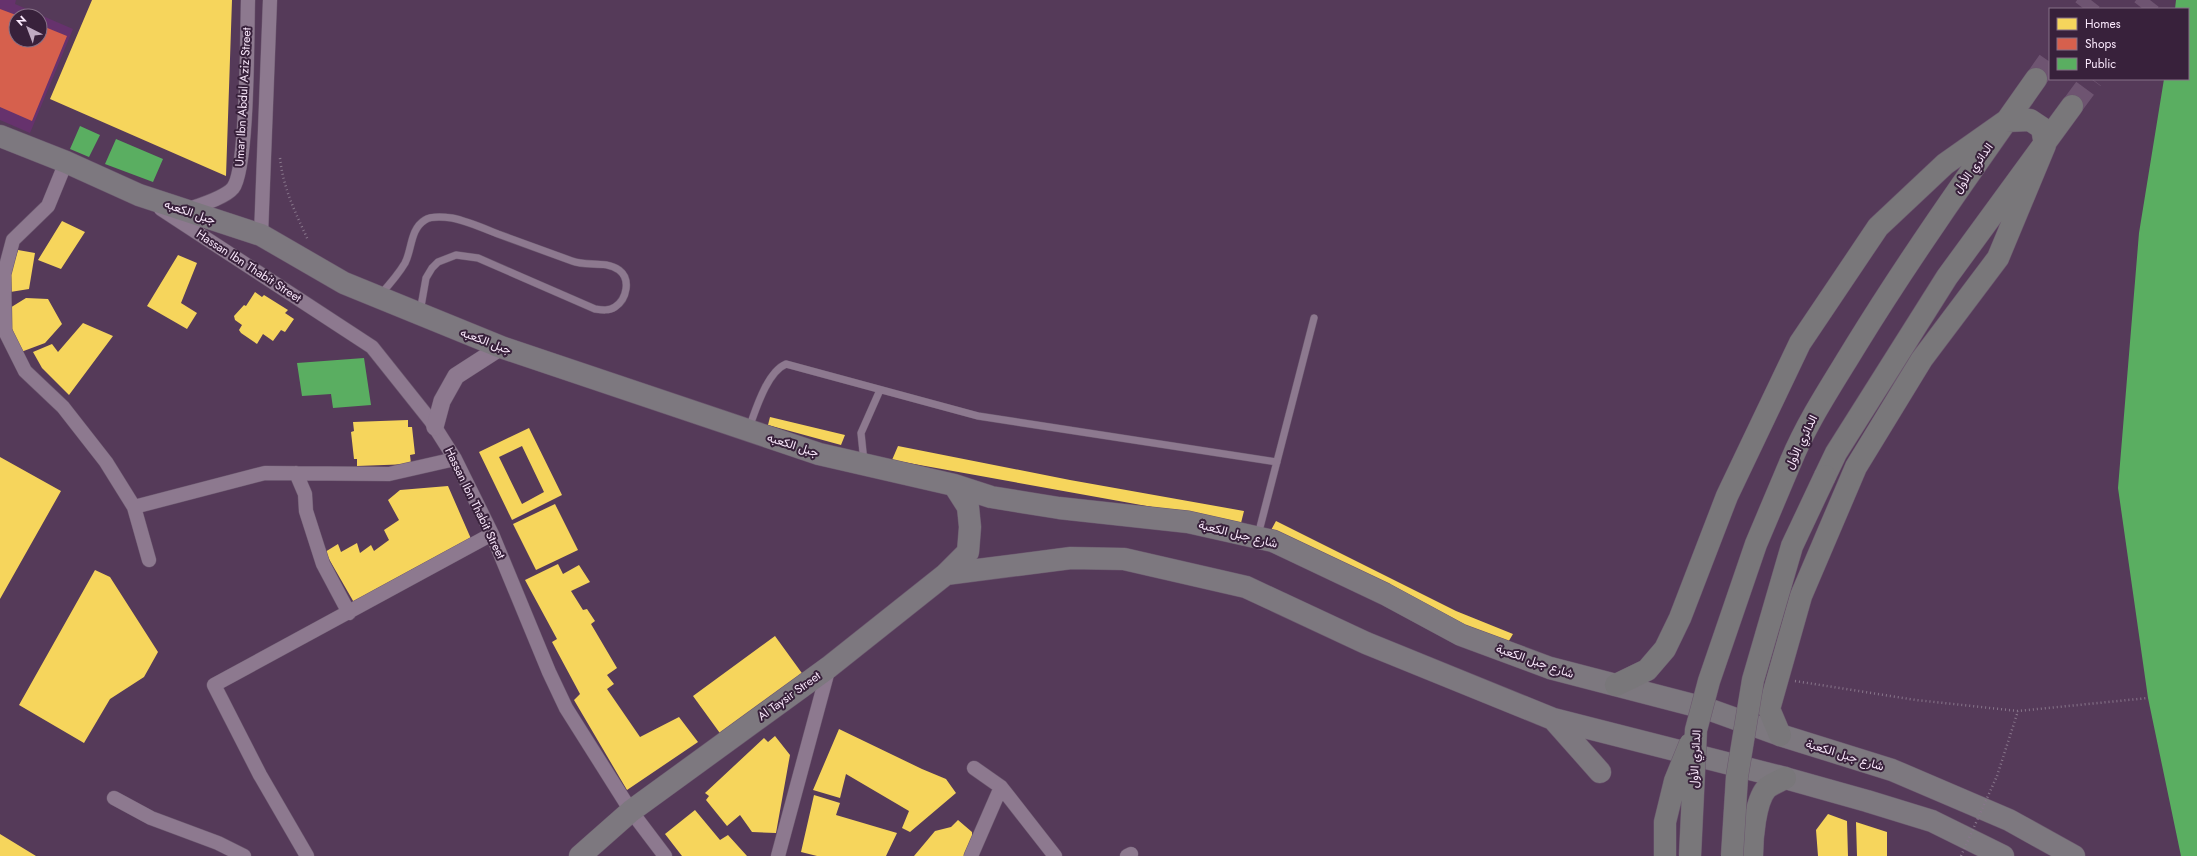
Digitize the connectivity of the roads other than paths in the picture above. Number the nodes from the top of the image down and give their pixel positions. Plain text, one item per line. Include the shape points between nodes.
1 (248, 0) edge
2 (270, 0) edge
3 (2036, 79) tunnel mouth
4 (2072, 106) tunnel mouth
5 (2006, 121) junction
6 (0, 136) edge
7 (2045, 145) junction
8 (66, 162) junction
9 (139, 195) junction
10 (186, 210) junction
11 (261, 235) junction
12 (378, 297) junction
13 (420, 314) junction
14 (1314, 318) dead end
15 (501, 347) junction
16 (880, 390) junction
17 (435, 427) junction
18 (748, 430) junction
19 (455, 459) junction
20 (1277, 462) junction
21 (864, 464) junction
22 (296, 473) junction
23 (954, 485) junction
24 (991, 497) joint
25 (134, 508) junction
26 (492, 534) junction
27 (1257, 537) junction
28 (149, 560) dead end
29 (946, 574) junction
30 (349, 613) junction
31 (829, 667) junction
32 (1616, 685) junction
33 (1553, 719) junction
34 (1696, 730) junction
35 (1780, 734) junction
36 (974, 768) dead end
37 (1600, 772) dead end
38 (1785, 778) junction
39 (1001, 787) junction
40 (114, 798) dead end
41 (631, 811) junction
42 (244, 856) edge
43 (308, 856) edge
44 (580, 856) edge
45 (666, 856) edge
46 (778, 856) edge
47 (971, 856) edge
48 (1055, 856) edge
49 (1127, 856) edge
50 (1131, 856) edge
51 (1665, 856) edge
52 (1690, 856) edge
53 (1732, 856) edge
54 (1752, 856) edge
55 (2003, 856) edge
56 (2074, 856) edge

1 - 10 street, Umar Ibn Abdul Aziz Street via 243,140 238,176 232,189
2 - 11 street, Umar Ibn Abdul Aziz Street
3 - 5 highway, الدائري الأول
4 - 7 highway
5 - 7 highway via 2030,120 2042,128
5 - 32 highway via 1945,164 1878,227 1800,343 1727,496 1680,618 1665,649 1647,670
5 - 34 highway, الدائري الأول, bridge via 1877,310 1804,431 1756,544 1709,681
6 - 8 highway, جبل الكعبه
7 - 35 highway via 1998,258 1922,359 1856,467 1801,596 1769,709
7 - 53 highway, bridge via 1947,277 1836,453 1792,546 1752,680 1737,777
8 - 9 highway, جبل الكعبه
8 - 25 street via 48,206 13,240 4,274 5,331 25,371 64,408 106,462
9 - 10 highway, جبل الكعبه
9 - 17 street, Hassan Ibn Thabit Street via 372,346
10 - 11 highway, جبل الكعبه
11 - 12 highway, جبل الكعبه via 344,283
12 - 13 highway, جبل الكعبه
12 - 13 lane via 398,275 406,261 416,229 425,220 436,218 451,218 480,227 582,265 604,264 619,270 626,281 622,301 606,310 595,309 478,258 456,255 438,262 432,268 426,278
13 - 15 highway, جبل الكعبه
14 - 20 lane
15 - 17 street via 456,376 442,401
15 - 18 highway, جبل الكعبه
16 - 18 lane via 786,364 778,367 772,376
16 - 20 lane via 978,416
16 - 21 lane via 861,432
17 - 19 street, Hassan Ibn Thabit Street
18 - 21 highway, جبل الكعبه via 819,454
19 - 22 street via 389,474
19 - 26 street, Hassan Ibn Thabit Street
20 - 27 lane
21 - 23 highway, جبل الكعبه
22 - 25 street via 265,473
22 - 30 street via 306,494 306,511 323,564
23 - 24 highway, جبل الكعبه
23 - 29 highway, Al Taysir Street via 968,506 968,552
24 - 27 highway, شارع جبل الكعبة via 1059,508 1188,522
25 - 28 street
26 - 30 street
26 - 41 street, Hassan Ibn Thabit Street via 566,708
27 - 32 highway, شارع جبل الكعبة via 1280,544 1385,594 1461,635 1550,668
29 - 31 highway, Al Taysir Street
29 - 33 highway via 1071,558 1124,559 1246,587 1366,642
30 - 43 street via 214,685 260,775
31 - 41 highway, Al Taysir Street
31 - 46 street
32 - 35 highway, شارع جبل الكعبة via 1708,709
33 - 37 highway
33 - 38 highway
34 - 51 highway, bridge via 1675,781 1665,822
34 - 52 highway, الدائري الأول, bridge
35 - 56 highway, شارع جبل الكعبة via 1892,770 2009,820
36 - 39 street
38 - 54 highway via 1767,789 1759,803
38 - 55 highway via 1932,821
39 - 47 street
39 - 48 street
40 - 42 street via 151,818 218,843
41 - 44 highway, Al Taysir Street
41 - 45 street, Hassan Ibn Thabit Street
49 - 50 street

